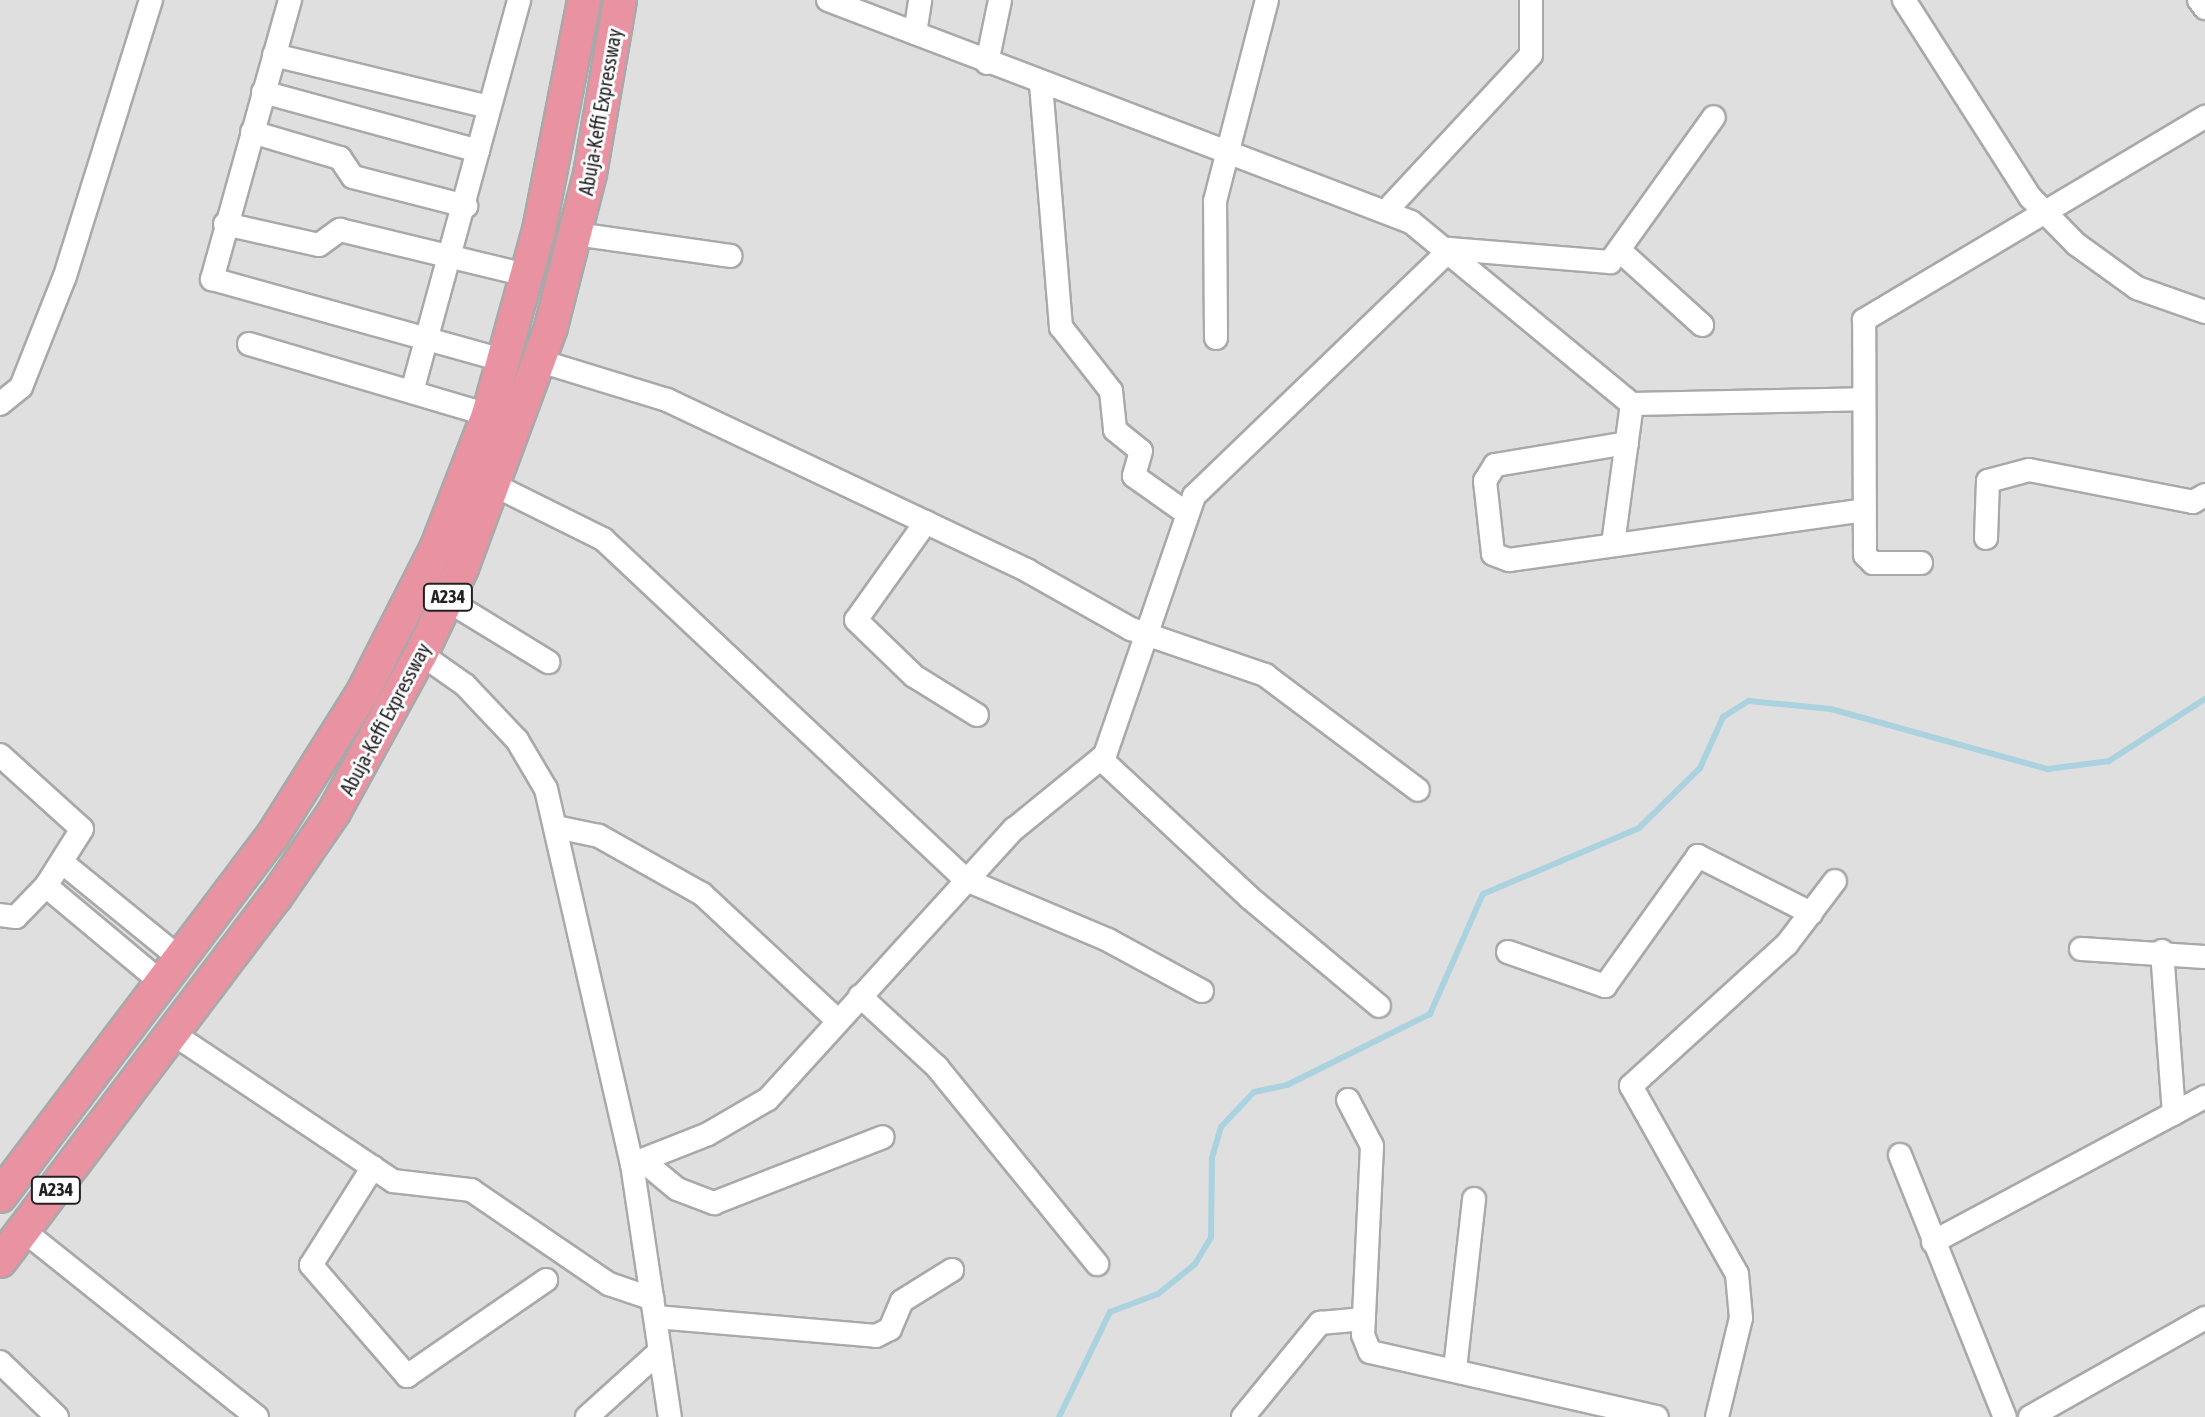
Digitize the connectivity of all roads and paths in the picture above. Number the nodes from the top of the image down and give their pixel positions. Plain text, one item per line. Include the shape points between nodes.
1 (151, 0) edge
2 (290, 0) edge
3 (519, 0) edge
4 (620, 0) edge
5 (828, 0) edge
6 (920, 0) edge
7 (1000, 0) edge
8 (1267, 0) edge
9 (1531, 0) edge
10 (2199, 0) edge
11 (579, 1) edge
12 (1911, 3) edge
13 (2205, 8) edge
14 (915, 33) junction
15 (274, 55) junction
16 (987, 63) junction
17 (1041, 84) junction
18 (263, 92) junction
19 (489, 107) junction
20 (1714, 117) dead end
21 (2205, 117) edge
22 (252, 132) junction
23 (478, 151) junction
24 (1230, 154) junction
25 (466, 206) junction
26 (1386, 211) junction
27 (2047, 215) junction
28 (225, 224) junction
29 (536, 241) junction
30 (573, 244) junction
31 (1451, 249) junction
32 (1619, 250) junction
33 (730, 256) dead end
34 (452, 257) junction
35 (526, 275) junction
36 (2205, 312) edge
37 (516, 314) junction
38 (1702, 325) dead end
39 (551, 327) junction
40 (1216, 338) dead end
41 (428, 341) junction
42 (249, 344) dead end
43 (503, 360) junction
44 (540, 361) junction
45 (413, 388) junction
46 (1864, 399) junction
47 (1, 404) edge
48 (1632, 404) junction
49 (488, 415) junction
50 (1627, 443) junction
51 (494, 485) junction
52 (2205, 495) edge
53 (1864, 510) junction
54 (1186, 513) junction
55 (926, 522) junction
56 (1986, 538) dead end
57 (1613, 544) junction
58 (1921, 563) dead end
59 (447, 600) junction
60 (1146, 635) junction
61 (421, 654) junction
62 (548, 662) dead end
63 (977, 715) dead end
64 (0, 755) edge
65 (1101, 759) junction
66 (1418, 790) dead end
67 (556, 827) junction
68 (63, 863) junction
69 (966, 880) junction
70 (1835, 881) dead end
71 (46, 886) junction
72 (1811, 913) junction
73 (0, 915) edge
74 (2081, 949) dead end
75 (2162, 951) junction
76 (1508, 952) dead end
77 (2205, 957) edge
78 (172, 972) junction
79 (1202, 991) dead end
80 (860, 996) junction
81 (1379, 1006) dead end
82 (838, 1021) junction
83 (175, 1035) junction
84 (2205, 1097) edge
85 (1348, 1100) dead end
86 (2174, 1114) junction
87 (883, 1137) dead end
88 (1900, 1155) dead end
89 (637, 1162) junction
90 (373, 1167) junction
91 (0, 1196) edge
92 (1474, 1199) dead end
93 (24, 1231) junction
94 (1933, 1242) junction
95 (0, 1261) edge
96 (1097, 1264) dead end
97 (952, 1270) dead end
98 (546, 1280) dead end
99 (654, 1308) junction
100 (2205, 1318) edge
101 (1364, 1319) junction
102 (660, 1351) junction
103 (0, 1362) edge
104 (1455, 1369) junction
105 (57, 1417) edge
106 (257, 1417) edge
107 (587, 1417) edge
108 (670, 1417) edge
109 (1243, 1417) edge
110 (1657, 1417) edge
111 (1717, 1417) edge
112 (2005, 1417) edge
113 (2030, 1417) edge

1 - 47 street via 65,276 21,387
2 - 15 street
3 - 19 street
4 - 30 highway, Abuja-Keffi Expressway / A234
5 - 14 street
6 - 14 street
7 - 16 street
8 - 24 street
9 - 26 street via 1531,55
10 - 13 street
11 - 29 highway, Abuja-Keffi Expressway / A234
12 - 27 street
14 - 16 street
15 - 18 street
15 - 19 street
16 - 17 street
17 - 24 street
17 - 54 street via 1058,317 1111,391 1115,430 1141,451 1134,476
18 - 22 street
18 - 23 street
19 - 23 street
20 - 32 street
21 - 27 street
22 - 25 street via 340,158 353,177
22 - 28 street
23 - 25 street
24 - 26 street
24 - 40 street via 1215,201
25 - 34 street
26 - 31 street
27 - 36 street via 2137,288
27 - 46 street via 1864,320
28 - 34 street via 319,245 333,229
28 - 41 street via 211,274 216,282
29 - 30 highway
29 - 35 highway, Abuja-Keffi Expressway / A234
30 - 33 street
30 - 39 highway, Abuja-Keffi Expressway / A234
31 - 32 street via 1600,267
31 - 48 street
31 - 54 street via 1194,496
32 - 38 street
34 - 35 street
34 - 41 street
35 - 37 highway, Abuja-Keffi Expressway / A234
37 - 39 highway
37 - 43 highway, Abuja-Keffi Expressway / A234
39 - 44 highway, Abuja-Keffi Expressway / A234
41 - 43 street
41 - 45 street
42 - 45 street
43 - 49 highway, Abuja-Keffi Expressway / A234
44 - 51 highway, Abuja-Keffi Expressway / A234
44 - 55 street via 667,400
45 - 49 street
46 - 48 street
46 - 53 street
48 - 50 street
49 - 78 highway, Abuja-Keffi Expressway / A234 via 436,549 363,692
50 - 57 street
50 - 57 street via 1495,465 1485,481 1498,558
51 - 59 highway, Abuja-Keffi Expressway / A234
51 - 69 street via 603,539
52 - 56 street via 2193,502 2029,470 1988,481
53 - 57 street
53 - 58 street via 1867,560
54 - 60 street
55 - 60 street
55 - 63 street via 856,620 914,676
59 - 61 highway, Abuja-Keffi Expressway / A234
59 - 62 street
60 - 65 street
60 - 66 street via 1285,686
61 - 67 street via 465,685 517,740 546,789
61 - 83 highway, Abuja-Keffi Expressway / A234 via 334,812
64 - 68 street via 80,825
65 - 69 street via 1014,829
65 - 81 street
67 - 82 street via 599,836 702,894
67 - 89 street
68 - 71 street
68 - 78 street
69 - 79 street via 1108,940
69 - 80 street
70 - 72 street
71 - 73 street via 16,917
71 - 78 street
72 - 76 street via 1698,856 1605,986
72 - 111 street via 1787,944 1631,1086 1737,1274 1741,1318
74 - 75 street
75 - 77 street
75 - 86 street
78 - 91 highway, Abuja-Keffi Expressway / A234
80 - 82 street
80 - 96 street via 937,1067
82 - 89 street via 768,1099
83 - 90 street
83 - 93 highway, Abuja-Keffi Expressway / A234
84 - 86 street
85 - 101 street via 1372,1146
86 - 94 street
87 - 89 street via 714,1203 677,1189
88 - 94 street
89 - 99 street
90 - 98 street via 311,1265 407,1376
90 - 99 street via 393,1181 471,1190 609,1284
92 - 104 street
93 - 95 highway, Abuja-Keffi Expressway / A234
93 - 106 street
94 - 112 street
97 - 99 street via 902,1301 890,1329 876,1336
99 - 102 street
100 - 113 street
101 - 104 street via 1370,1352
101 - 109 street via 1320,1323
102 - 107 street
102 - 108 street
103 - 105 street
104 - 110 street

